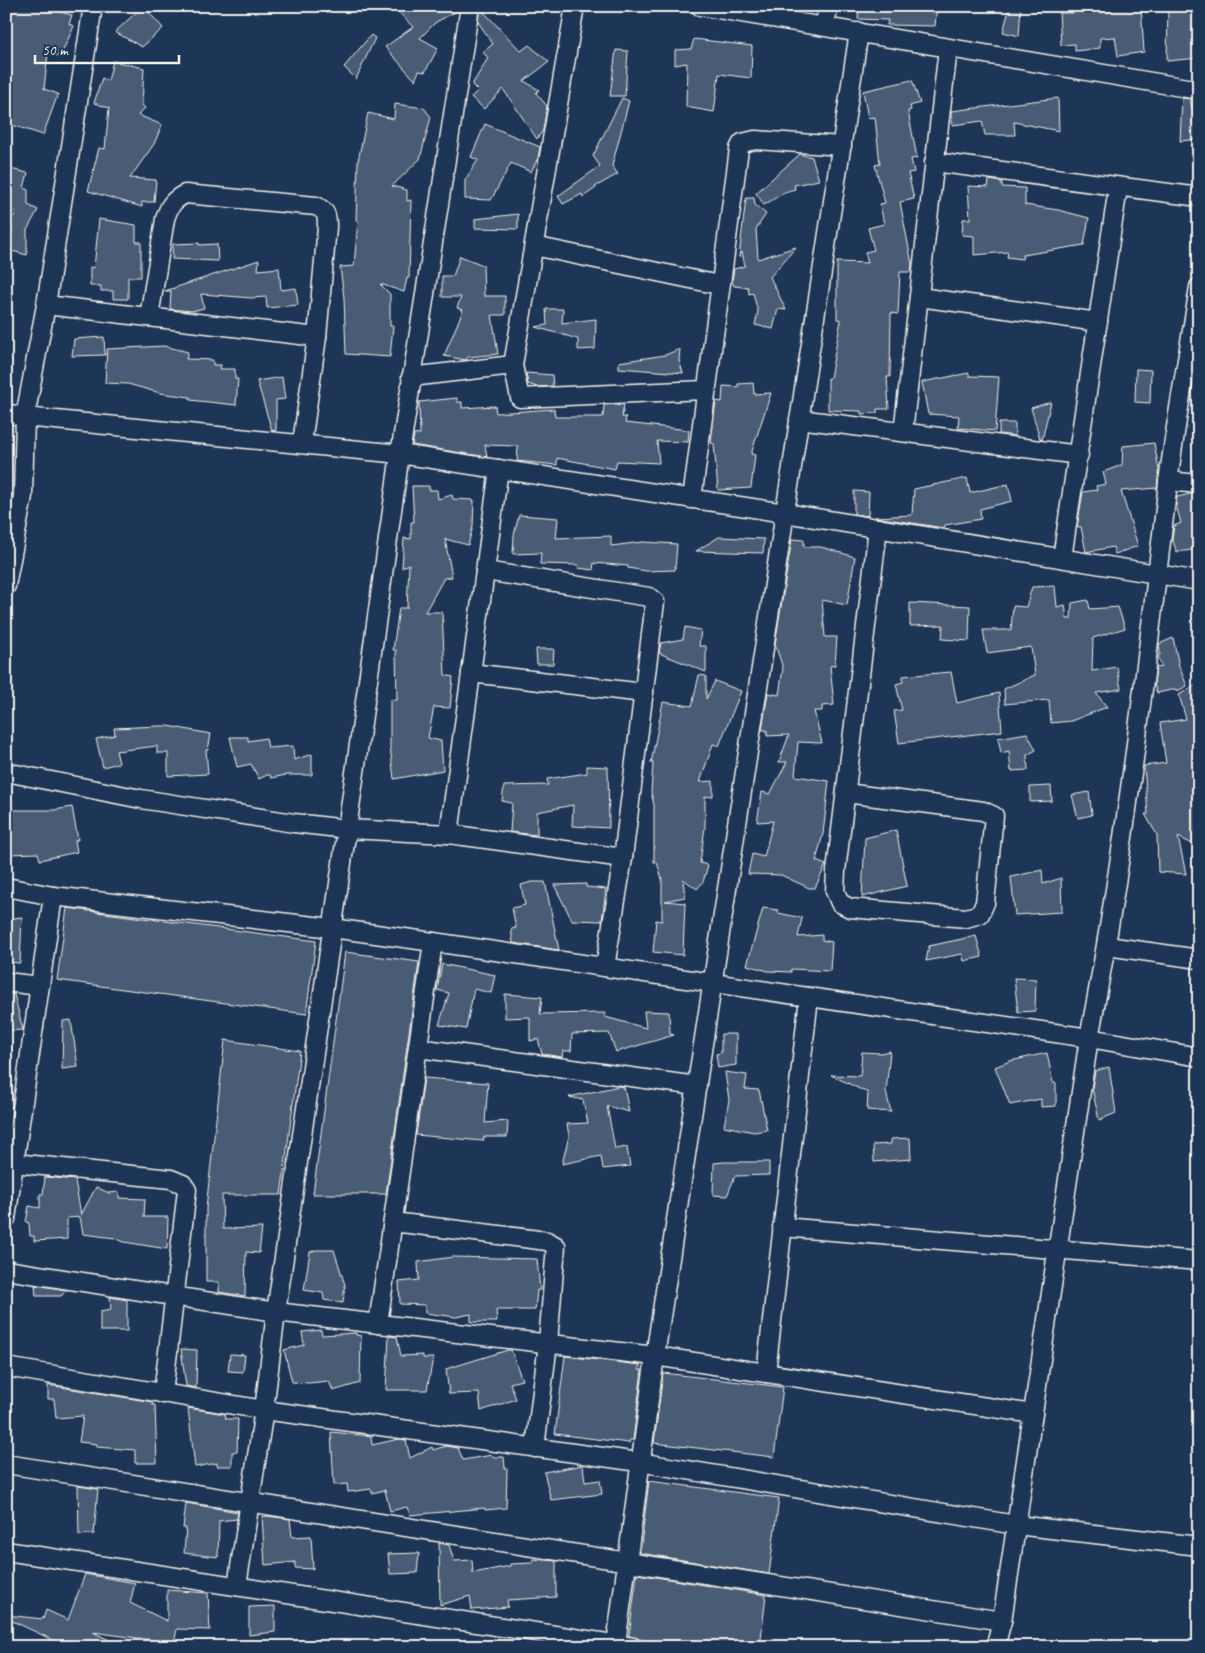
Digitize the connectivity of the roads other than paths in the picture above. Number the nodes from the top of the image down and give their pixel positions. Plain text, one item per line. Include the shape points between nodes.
1 (93, 6) edge
2 (470, 6) edge
3 (575, 6) edge
4 (700, 6) edge
5 (829, 6) edge
6 (824, 26) junction
7 (859, 32) junction
8 (948, 49) junction
9 (1199, 90) edge
10 (842, 146) junction
11 (934, 162) junction
12 (1118, 188) junction
13 (1199, 197) edge
14 (534, 246) junction
15 (719, 285) junction
16 (1199, 287) edge
17 (919, 297) junction
18 (46, 305) junction
19 (149, 317) junction
20 (1098, 322) junction
21 (317, 338) junction
22 (513, 365) junction
23 (411, 377) junction
24 (705, 390) junction
25 (6, 413) edge
26 (25, 417) junction
27 (799, 419) junction
28 (902, 432) junction
29 (302, 442) junction
30 (400, 454) junction
31 (1078, 455) junction
32 (499, 469) junction
33 (1168, 481) junction
34 (1199, 484) edge
35 (15, 497) edge
36 (692, 499) junction
37 (785, 513) junction
38 (878, 528) junction
39 (1062, 558) junction
40 (485, 572) junction
41 (1159, 573) junction
42 (1199, 581) edge
43 (6, 586) edge
44 (471, 673) junction
45 (644, 693) junction
46 (6, 772) edge
47 (846, 793) junction
48 (348, 829) junction
49 (449, 834) junction
50 (623, 858) junction
51 (6, 886) edge
52 (53, 896) junction
53 (332, 928) junction
54 (433, 942) junction
55 (1107, 946) junction
56 (1199, 959) edge
57 (605, 967) junction
58 (6, 982) edge
59 (712, 983) junction
60 (40, 986) junction
61 (809, 997) junction
62 (1090, 1038) junction
63 (418, 1048) junction
64 (1199, 1057) edge
65 (697, 1086) junction
66 (14, 1163) junction
67 (6, 1219) edge
68 (392, 1222) junction
69 (782, 1227) junction
70 (1058, 1249) junction
71 (1199, 1260) edge
72 (6, 1270) edge
73 (176, 1296) junction
74 (276, 1312) junction
75 (378, 1324) junction
76 (548, 1343) junction
77 (655, 1356) junction
78 (6, 1367) edge
79 (766, 1373) junction
80 (163, 1394) junction
81 (264, 1410) junction
82 (1033, 1414) junction
83 (535, 1448) junction
84 (640, 1462) junction
85 (6, 1464) edge
86 (250, 1503) junction
87 (1016, 1525) junction
88 (1199, 1546) edge
89 (6, 1551) edge
90 (626, 1561) junction
91 (237, 1586) junction
92 (1002, 1621) junction
93 (624, 1645) edge
94 (995, 1647) edge

1 - 18 street
2 - 23 street
3 - 14 street
4 - 6 street
5 - 6 street
6 - 7 street
7 - 8 street
7 - 10 street
8 - 9 street
8 - 11 street
10 - 15 street via 755,140 742,143 737,155
10 - 27 street
11 - 12 street
11 - 17 street
12 - 13 street
12 - 20 street
14 - 15 street
14 - 22 street
15 - 24 street
16 - 33 street
17 - 20 street
17 - 28 street
18 - 19 street
18 - 26 street
19 - 21 street
19 - 21 street via 165,219 176,198 185,194 316,206 327,216
20 - 31 street
21 - 29 street
22 - 23 street
22 - 24 street via 520,398
23 - 30 street
24 - 36 street
25 - 26 street
26 - 29 street
26 - 35 street
27 - 28 street
27 - 37 street
28 - 31 street
29 - 30 street
30 - 32 street
30 - 48 street
31 - 39 street
32 - 36 street
32 - 40 street
33 - 34 street
33 - 41 street
35 - 43 street
36 - 37 street
37 - 38 street
37 - 59 street
38 - 39 street
38 - 47 street
39 - 41 street
40 - 44 street
40 - 45 street via 653,598
41 - 42 street
41 - 55 street
44 - 45 street
44 - 49 street
45 - 50 street
46 - 48 street via 141,799
47 - 47 street via 835,891 840,902 850,908 966,918 980,914 985,902 994,816 983,810
48 - 49 street
48 - 53 street
49 - 50 street
50 - 57 street
51 - 52 street
52 - 53 street
52 - 60 street
53 - 54 street
53 - 74 street
54 - 57 street
54 - 63 street
55 - 56 street
55 - 62 street
57 - 59 street
58 - 60 street
59 - 61 street
59 - 65 street
60 - 66 street
61 - 62 street
61 - 69 street
62 - 64 street
62 - 70 street
63 - 65 street
63 - 68 street
65 - 77 street
66 - 67 street
66 - 73 street via 171,1178 183,1184 188,1198
68 - 75 street
68 - 76 street via 552,1242 557,1255
69 - 70 street
69 - 79 street
70 - 71 street
70 - 82 street
72 - 73 street
73 - 74 street
73 - 80 street
74 - 75 street
74 - 81 street
75 - 76 street
76 - 77 street
76 - 83 street
77 - 79 street
77 - 84 street
78 - 80 street
79 - 82 street
80 - 81 street
81 - 83 street
81 - 86 street
82 - 87 street
83 - 84 street
84 - 87 street
84 - 90 street
85 - 86 street
86 - 90 street
86 - 91 street
87 - 88 street
87 - 92 street
89 - 91 street
90 - 92 street
90 - 93 street
91 - 93 street
92 - 94 street

